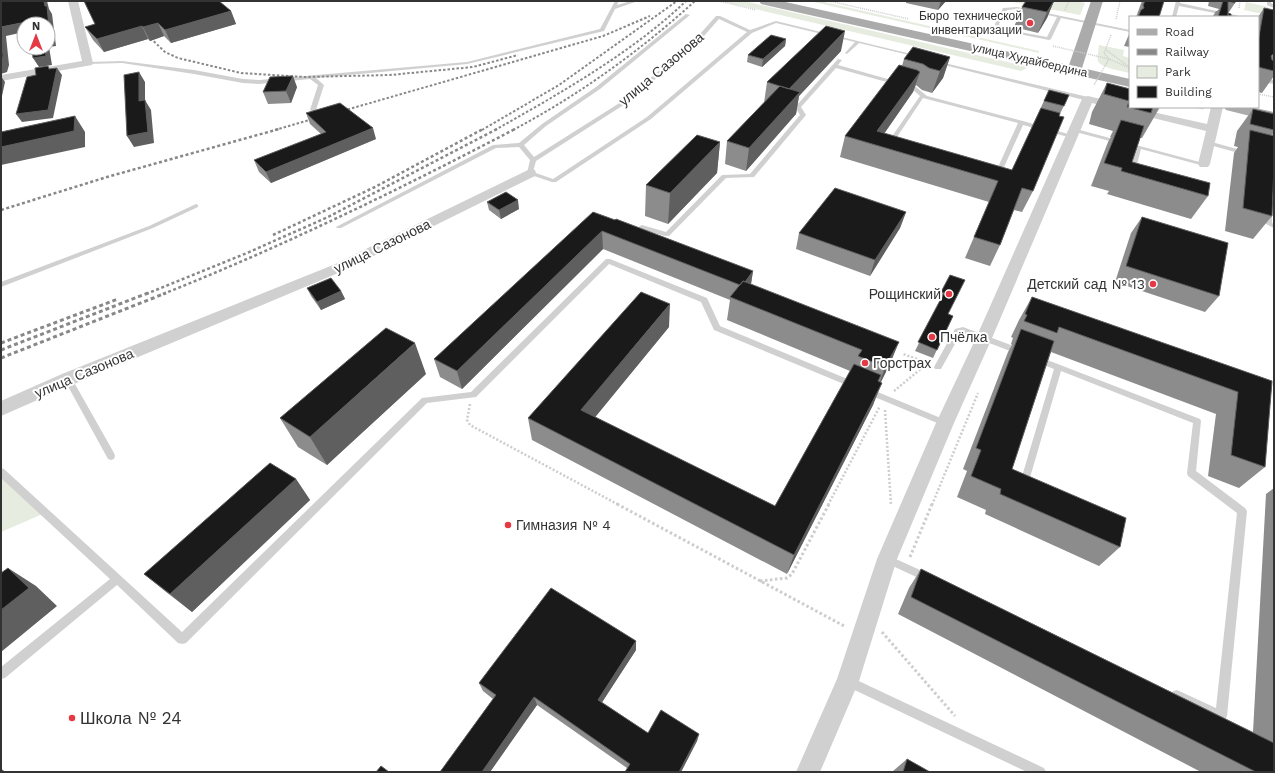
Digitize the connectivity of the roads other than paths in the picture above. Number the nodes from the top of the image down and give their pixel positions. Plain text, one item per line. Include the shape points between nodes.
1 (73, 1) edge
2 (617, 1) edge
3 (636, 1) edge
4 (765, 1) edge
5 (786, 1) edge
6 (1097, 1) edge
7 (1268, 1) edge
8 (1178, 2) edge
9 (1274, 7) edge
10 (613, 8) junction
11 (688, 15) dead end
12 (1174, 16) edge
13 (1238, 16) edge
14 (1059, 17) junction
15 (1090, 23) junction
16 (1129, 31) edge
17 (750, 32) junction
18 (858, 42) junction
19 (987, 50) junction
20 (848, 53) dead end
21 (919, 57) edge
22 (840, 60) edge
23 (935, 61) edge
24 (88, 63) junction
25 (835, 66) junction
26 (1075, 67) junction
27 (1, 78) edge
28 (312, 78) junction
29 (1259, 79) edge
30 (1127, 81) edge
31 (1274, 82) edge
32 (923, 95) junction
33 (1088, 99) junction
34 (1217, 108) edge
35 (1235, 108) edge
36 (1259, 108) edge
37 (313, 110) edge
38 (1274, 112) edge
39 (1274, 117) edge
40 (1021, 122) junction
41 (1212, 129) junction
42 (1073, 133) junction
43 (1208, 143) junction
44 (521, 145) junction
45 (1139, 148) junction
46 (893, 151) edge
47 (1250, 154) edge
48 (1204, 164) joint
49 (531, 166) junction
50 (988, 179) edge
51 (1130, 181) edge
52 (1269, 202) edge
53 (196, 206) dead end
54 (1274, 226) edge
55 (339, 227) dead end
56 (631, 238) edge
57 (1, 285) edge
58 (984, 338) junction
59 (938, 367) dead end
60 (1058, 367) junction
61 (68, 379) junction
62 (1, 409) edge
63 (945, 423) junction
64 (110, 456) dead end
65 (1, 472) edge
66 (1038, 489) edge
67 (887, 559) junction
68 (117, 578) junction
69 (935, 581) edge
70 (1, 674) edge
71 (848, 681) junction
72 (1171, 692) edge
73 (808, 772) edge
74 (1040, 772) edge

1 - 24 street
2 - 10 lane
3 - 10 lane
4 - 19 main road, улица Худайбердина
5 - 26 main road, улица Худайбердина
6 - 15 main road
7 - 9 lane
8 - 12 lane
8 - 13 lane
10 - 28 lane via 602,30 468,63
11 - 44 lane via 598,88 544,125
14 - 14 lane via 1010,8 1005,10 997,24 1003,30 1045,39 1050,38
14 - 15 lane
15 - 16 lane
15 - 26 main road
17 - 18 lane via 776,22
17 - 49 lane via 649,118 554,181
17 - 49 lane, улица Сазонова via 718,17 702,35 631,98
18 - 20 lane
18 - 21 lane
19 - 26 main road
19 - 30 main road, улица Худайбердина
22 - 25 lane
23 - 33 lane
24 - 27 street
24 - 28 lane via 122,62 243,81
25 - 32 lane via 914,88
25 - 56 lane via 798,107 804,115 752,176 724,176 667,235 642,227
26 - 30 main road, улица Худайбердина
28 - 37 lane via 321,85
29 - 31 lane
32 - 40 lane
32 - 46 lane via 886,149
33 - 41 street
33 - 42 street
34 - 41 street
35 - 39 main road
36 - 38 main road
40 - 42 lane
40 - 50 lane via 995,181
41 - 43 street
42 - 45 lane
42 - 58 street
43 - 47 lane
43 - 48 street
44 - 49 lane
44 - 55 lane via 496,146
45 - 48 lane
45 - 51 lane
49 - 61 street, улица Сазонова via 338,268
52 - 54 lane via 1269,224
53 - 57 lane via 151,227
58 - 59 lane via 958,330
58 - 60 lane
58 - 63 street
60 - 66 lane via 1024,483
60 - 72 lane via 1196,421 1191,473 1242,511 1221,716
61 - 62 street, улица Сазонова
61 - 64 lane
63 - 67 street
63 - 68 lane via 717,328 704,300 608,261 473,395 425,400 182,639
65 - 68 lane
67 - 69 lane
67 - 71 street
68 - 70 lane
71 - 73 street
71 - 74 lane

